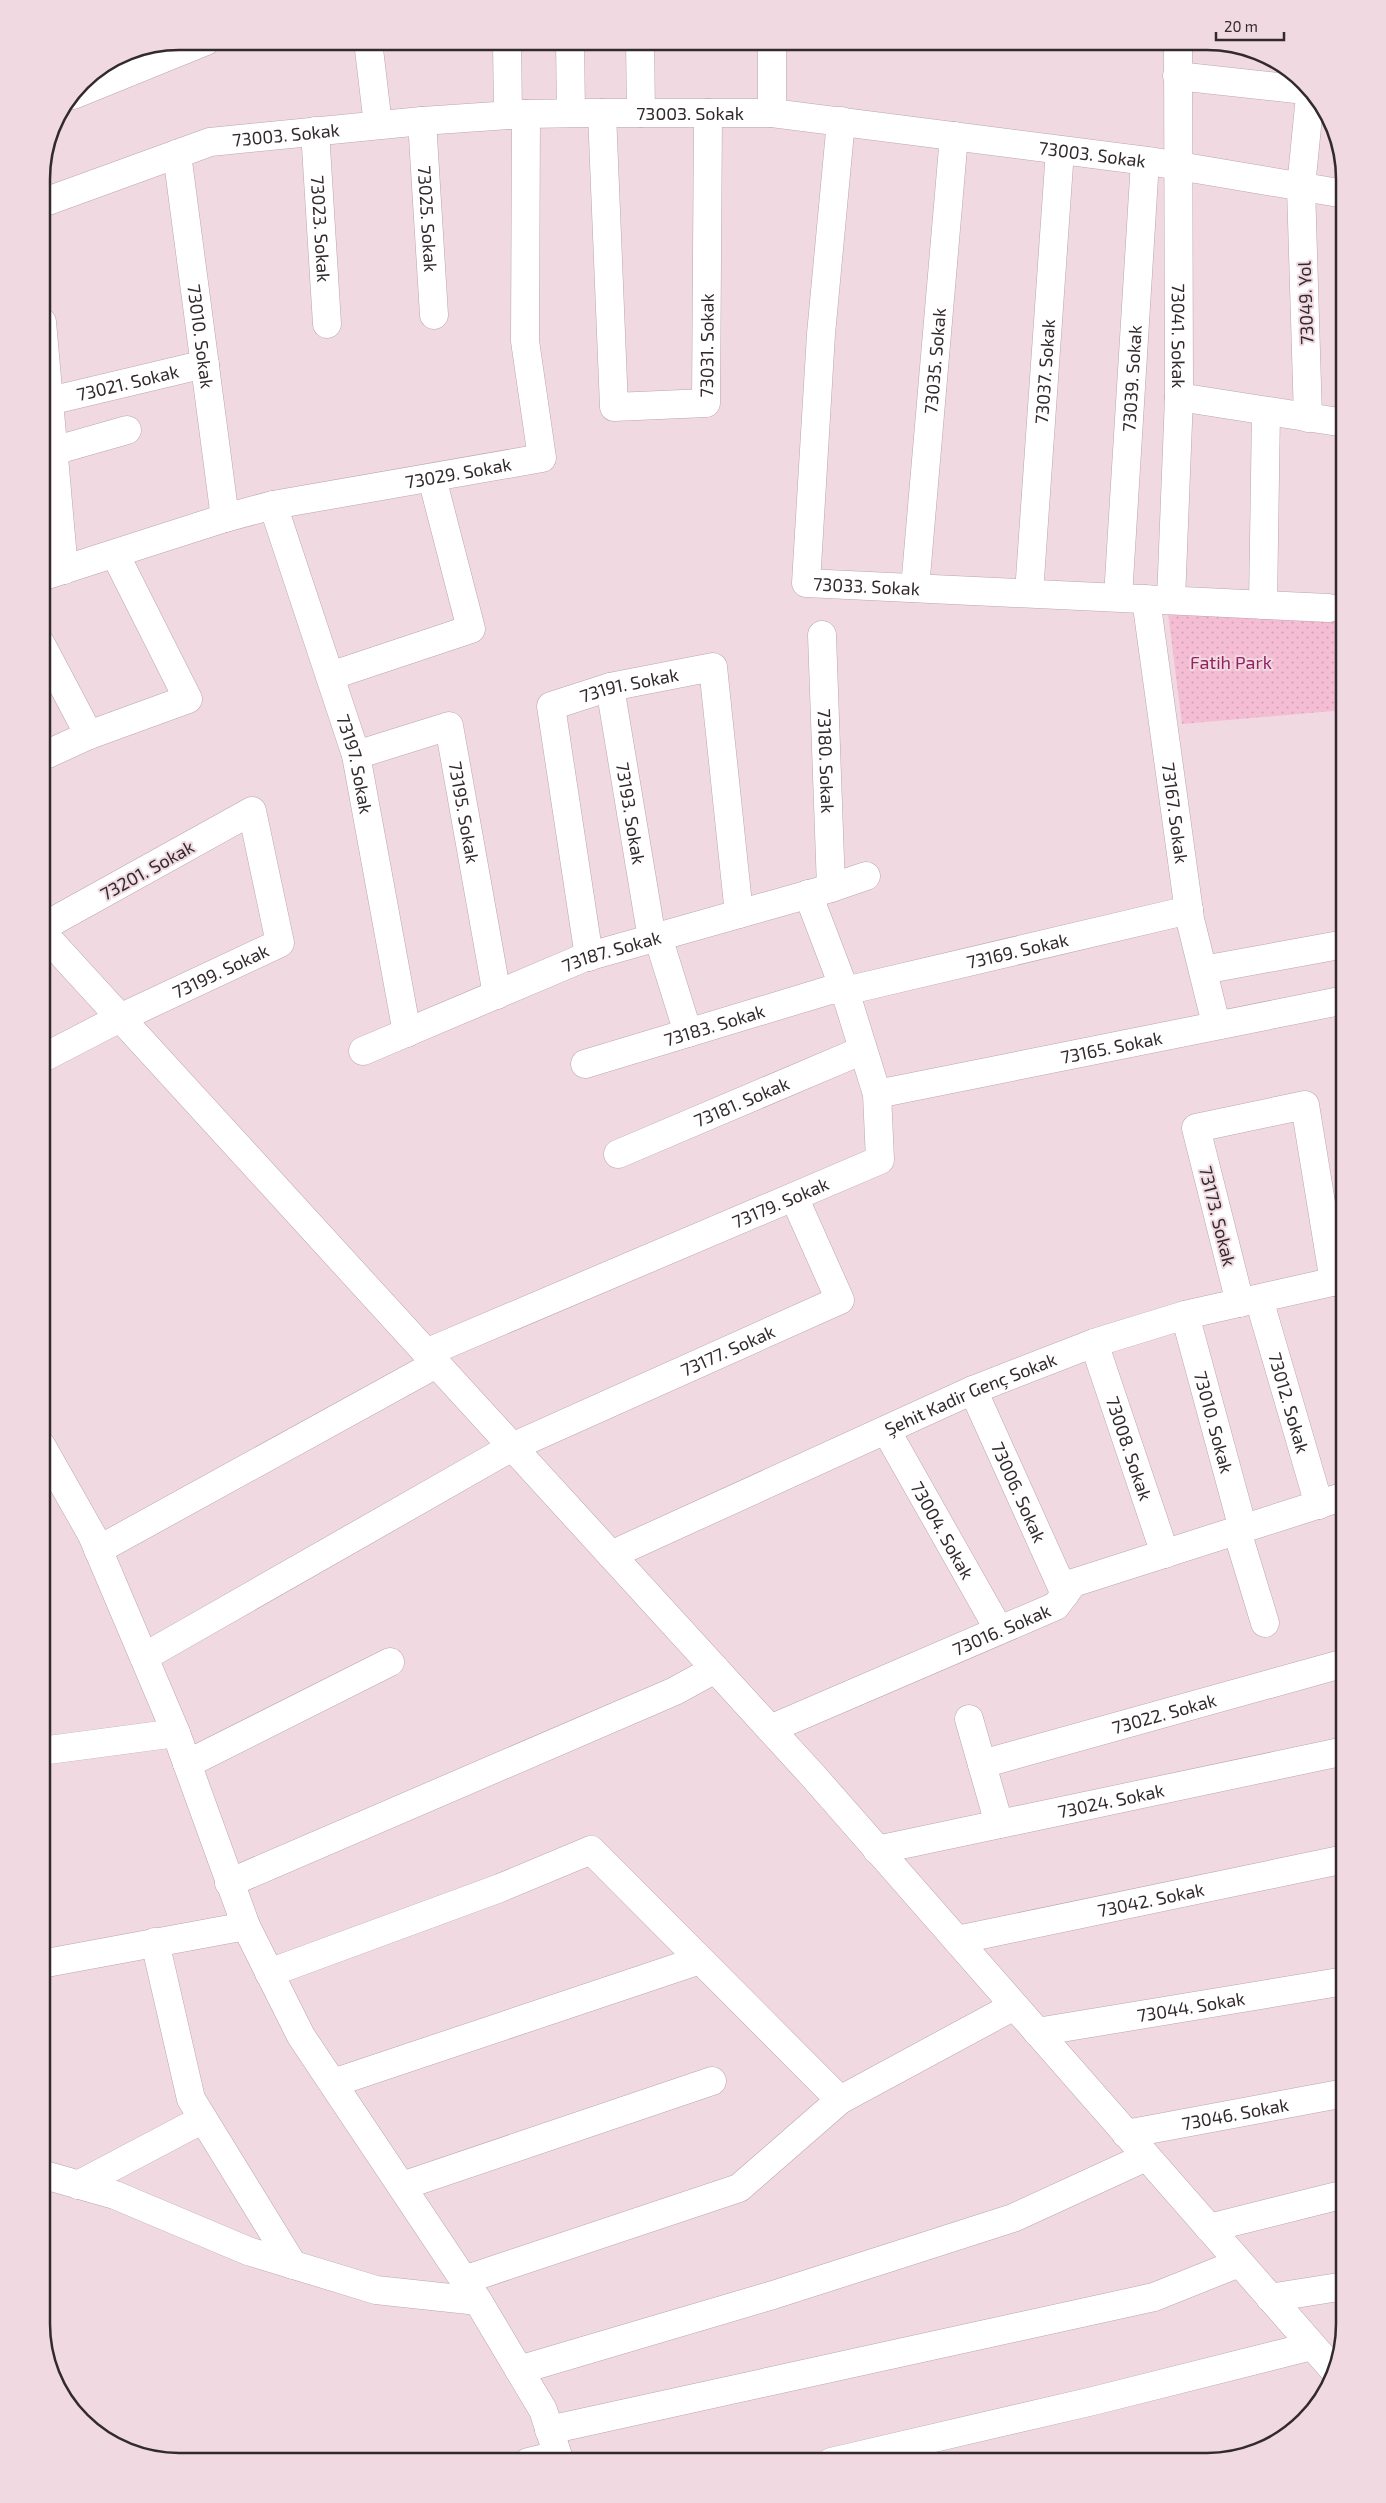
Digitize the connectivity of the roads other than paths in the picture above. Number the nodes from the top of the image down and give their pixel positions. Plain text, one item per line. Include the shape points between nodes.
1 (183, 50) edge
2 (369, 50) edge
3 (508, 50) edge
4 (570, 50) edge
5 (640, 50) edge
6 (772, 50) edge
7 (1178, 50) edge
8 (1177, 76) junction
9 (88, 88) edge
10 (1299, 89) edge
11 (1310, 101) edge
12 (571, 113) junction
13 (602, 113) junction
14 (641, 113) junction
15 (708, 113) junction
16 (772, 113) junction
17 (517, 114) junction
18 (422, 121) junction
19 (841, 121) junction
20 (378, 125) junction
21 (315, 132) junction
22 (954, 136) junction
23 (1060, 150) junction
24 (177, 154) junction
25 (1145, 161) junction
26 (1176, 166) junction
27 (1301, 187) junction
28 (1336, 193) edge
29 (50, 201) edge
30 (434, 315) dead end
31 (327, 324) dead end
32 (205, 364) junction
33 (1179, 398) junction
34 (50, 401) edge
35 (1266, 412) junction
36 (1308, 418) junction
37 (1336, 422) edge
38 (127, 430) dead end
39 (50, 440) edge
40 (50, 473) edge
41 (432, 478) junction
42 (272, 506) junction
43 (225, 518) junction
44 (115, 554) junction
45 (53, 573) edge
46 (915, 588) junction
47 (1029, 593) junction
48 (1118, 598) junction
49 (1158, 600) junction
50 (1264, 605) junction
51 (1329, 608) dead end
52 (822, 635) dead end
53 (50, 659) edge
54 (330, 676) junction
55 (610, 687) junction
56 (89, 735) junction
57 (50, 753) edge
58 (356, 755) junction
59 (252, 811) joint
60 (866, 876) dead end
61 (819, 891) junction
62 (1189, 910) junction
63 (739, 914) junction
64 (50, 925) edge
65 (655, 938) junction
66 (50, 940) edge
67 (1336, 946) edge
68 (589, 957) junction
69 (1202, 970) junction
70 (845, 991) junction
71 (497, 995) junction
72 (1336, 1002) edge
73 (120, 1018) junction
74 (1216, 1024) junction
75 (688, 1032) junction
76 (407, 1033) junction
77 (864, 1050) junction
78 (363, 1051) dead end
79 (50, 1054) edge
80 (584, 1064) dead end
81 (877, 1094) junction
82 (618, 1154) dead end
83 (794, 1197) junction
84 (1336, 1265) edge
85 (1336, 1281) edge
86 (1250, 1301) junction
87 (1185, 1315) junction
88 (1094, 1343) junction
89 (431, 1359) junction
90 (973, 1390) junction
91 (886, 1430) junction
92 (512, 1447) junction
93 (50, 1462) edge
94 (1336, 1499) edge
95 (1318, 1504) junction
96 (1240, 1530) junction
97 (98, 1550) junction
98 (1165, 1554) junction
99 (611, 1555) junction
100 (1065, 1594) junction
101 (1265, 1623) dead end
102 (999, 1630) junction
103 (144, 1657) junction
104 (390, 1662) dead end
105 (1336, 1666) edge
106 (715, 1670) junction
107 (969, 1719) dead end
108 (770, 1729) junction
109 (176, 1733) junction
110 (50, 1750) edge
111 (1336, 1753) edge
112 (187, 1764) junction
113 (982, 1764) junction
114 (999, 1824) junction
115 (877, 1850) junction
116 (1336, 1862) edge
117 (229, 1883) junction
118 (246, 1926) junction
119 (956, 1940) junction
120 (154, 1942) junction
121 (700, 1960) junction
122 (50, 1962) edge
123 (269, 1972) junction
124 (1336, 1982) edge
125 (1014, 2006) junction
126 (1037, 2032) junction
127 (712, 2081) dead end
128 (332, 2083) junction
129 (1336, 2095) edge
130 (840, 2100) junction
131 (203, 2119) junction
132 (1126, 2134) junction
133 (1146, 2157) junction
134 (50, 2177) edge
135 (78, 2185) junction
136 (402, 2186) junction
137 (1336, 2196) edge
138 (1208, 2228) junction
139 (1239, 2263) junction
140 (293, 2265) junction
141 (1336, 2287) edge
142 (471, 2290) junction
143 (1270, 2298) junction
144 (1312, 2346) junction
145 (1329, 2365) edge
146 (519, 2370) junction
147 (555, 2449) edge
148 (870, 2453) edge

1 - 9 street
2 - 20 street
3 - 17 street
4 - 12 street
5 - 14 street
6 - 16 street
7 - 8 street, 73041. Sokak
8 - 10 street
8 - 26 street, 73041. Sokak
11 - 27 street, 73049. Yol
12 - 13 street, 73003. Sokak
12 - 17 street, 73003. Sokak
13 - 14 street, 73003. Sokak
13 - 15 street, 73031. Sokak via 614,406 706,403
14 - 15 street, 73003. Sokak
15 - 16 street, 73003. Sokak
16 - 19 street, 73003. Sokak
17 - 18 street, 73003. Sokak
17 - 41 street, 73029. Sokak via 525,341 542,458
18 - 20 street, 73003. Sokak
18 - 30 street, 73025. Sokak
19 - 22 street, 73003. Sokak
19 - 46 street, 73033. Sokak via 821,334 806,583
20 - 21 street, 73003. Sokak
21 - 24 street, 73003. Sokak via 210,142
21 - 31 street, 73023. Sokak
22 - 23 street, 73003. Sokak
22 - 46 street, 73035. Sokak
23 - 25 street, 73003. Sokak
23 - 47 street, 73037. Sokak
24 - 29 street, 73003. Sokak
24 - 32 street, 73010. Sokak
25 - 26 street, 73003. Sokak
25 - 48 street, 73039. Sokak
26 - 27 street, 73003. Sokak
26 - 33 street, 73041. Sokak
27 - 28 street, 73003. Sokak
27 - 36 street, 73049. Yol
32 - 34 street, 73021. Sokak
32 - 43 street, 73010. Sokak
33 - 35 street, 73041. Sokak
33 - 49 street, 73167. Sokak
35 - 36 street, 73041. Sokak
35 - 50 street
36 - 37 street, 73041. Sokak
38 - 39 street
40 - 45 street
41 - 42 street, 73029. Sokak
41 - 54 street via 471,629
42 - 43 street, 73029. Sokak
42 - 54 street, 73197. Sokak
43 - 44 street, 73029. Sokak
44 - 45 street, 73029. Sokak
44 - 56 street via 188,699
46 - 47 street, 73033. Sokak
47 - 48 street, 73033. Sokak
48 - 49 street, 73033. Sokak
49 - 50 street, 73033. Sokak
49 - 62 street, 73167. Sokak
50 - 51 street, 73033. Sokak
52 - 61 street, 73180. Sokak
53 - 56 street
54 - 58 street, 73197. Sokak
55 - 63 street, 73191. Sokak via 713,667
55 - 65 street, 73193. Sokak
55 - 68 street, 73191. Sokak via 551,706
56 - 57 street
58 - 71 street, 73195. Sokak via 449,726
58 - 76 street, 73197. Sokak
59 - 64 street, 73201. Sokak
59 - 73 street, 73199. Sokak via 280,943
60 - 61 street, 73187. Sokak
61 - 63 street, 73187. Sokak
61 - 70 street, 73179. Sokak
62 - 69 street, 73167. Sokak
62 - 70 street, 73169. Sokak
63 - 65 street, 73187. Sokak
65 - 68 street, 73187. Sokak
65 - 75 street, 73193. Sokak
66 - 73 street
67 - 69 street
68 - 71 street, 73187. Sokak
69 - 74 street, 73167. Sokak
70 - 75 street, 73183. Sokak via 830,990
70 - 77 street, 73179. Sokak
71 - 76 street, 73187. Sokak
72 - 74 street, 73165. Sokak
73 - 79 street
73 - 89 street
74 - 81 street, 73165. Sokak
75 - 80 street, 73183. Sokak
76 - 78 street, 73187. Sokak
77 - 81 street, 73179. Sokak
77 - 82 street, 73181. Sokak
81 - 83 street, 73179. Sokak via 880,1160
83 - 89 street, 73179. Sokak
83 - 92 street, 73177. Sokak via 840,1300
84 - 86 street, 73173. Sokak via 1305,1105 1196,1128
85 - 86 street, Şehit Kadir Genç Sokak
86 - 87 street, Şehit Kadir Genç Sokak
86 - 95 street, 73012. Sokak
87 - 88 street, Şehit Kadir Genç Sokak
87 - 96 street, 73010. Sokak
88 - 90 street, Şehit Kadir Genç Sokak
88 - 98 street, 73008. Sokak
89 - 92 street
89 - 97 street, 73179. Sokak
90 - 91 street, Şehit Kadir Genç Sokak
90 - 100 street, 73006. Sokak
91 - 99 street, Şehit Kadir Genç Sokak
91 - 102 street, 73004. Sokak
92 - 99 street
92 - 103 street
93 - 97 street
94 - 95 street, 73016. Sokak
95 - 96 street, 73016. Sokak
96 - 98 street, 73016. Sokak
96 - 101 street, 73010. Sokak
97 - 103 street
98 - 100 street, 73016. Sokak via 1074,1583
99 - 106 street
100 - 102 street, 73016. Sokak via 1056,1606
102 - 108 street, 73016. Sokak
103 - 109 street
104 - 112 street
105 - 113 street, 73022. Sokak
106 - 108 street
106 - 117 street via 666,1695
107 - 113 street
108 - 115 street
109 - 110 street
109 - 112 street
111 - 114 street, 73024. Sokak
112 - 117 street
113 - 114 street
114 - 115 street, 73024. Sokak
115 - 119 street
116 - 119 street, 73042. Sokak
117 - 118 street
118 - 120 street
118 - 123 street
119 - 125 street
120 - 122 street
120 - 131 street via 191,2099
121 - 123 street via 591,1850 500,1888
121 - 128 street
121 - 130 street
123 - 128 street via 301,2036
124 - 126 street, 73044. Sokak
125 - 126 street
125 - 130 street
126 - 132 street
127 - 136 street
128 - 136 street
129 - 132 street, 73046. Sokak
130 - 142 street via 739,2188
131 - 135 street
131 - 140 street
132 - 133 street
133 - 138 street
133 - 146 street via 1013,2218 773,2295
134 - 135 street
135 - 140 street via 115,2195 248,2251
136 - 142 street
137 - 138 street
138 - 139 street
139 - 143 street
139 - 147 street via 1154,2297
140 - 142 street via 376,2290
141 - 143 street
142 - 146 street
143 - 144 street
144 - 145 street
144 - 148 street
146 - 147 street via 542,2410

